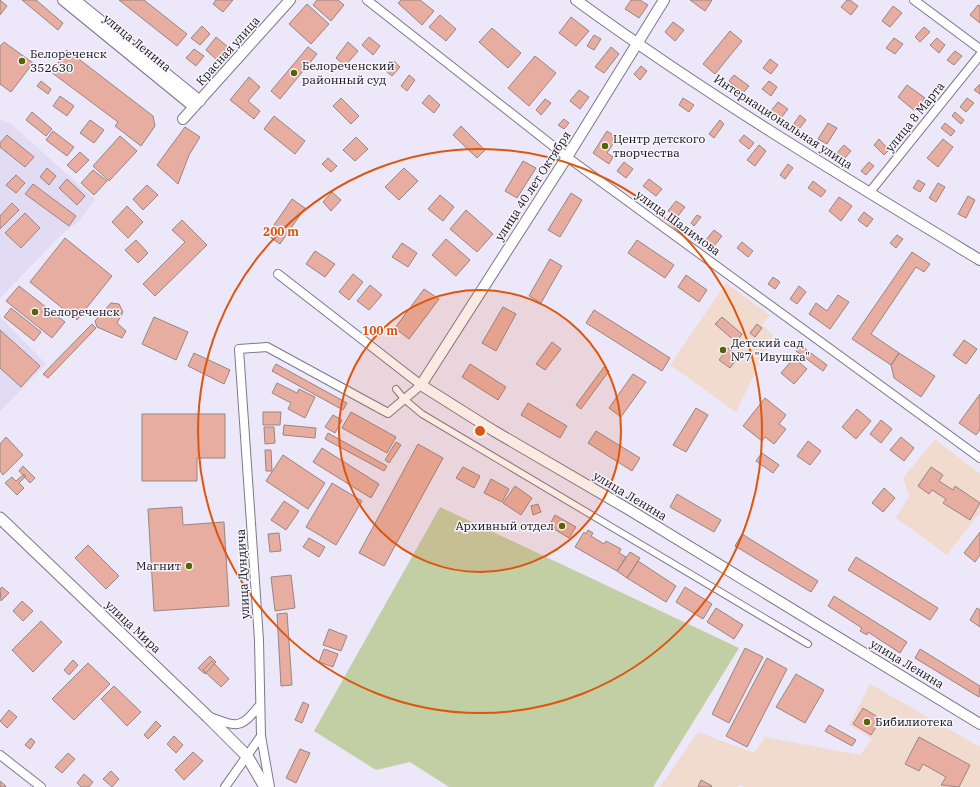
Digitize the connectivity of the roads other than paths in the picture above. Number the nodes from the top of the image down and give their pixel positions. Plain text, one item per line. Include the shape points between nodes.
1 (63, 0) edge
2 (75, 0) edge
3 (290, 0) edge
4 (367, 0) edge
5 (576, 0) edge
6 (664, 0) edge
7 (914, 0) edge
8 (637, 44) junction
9 (980, 49) edge
10 (980, 55) edge
11 (197, 104) junction
12 (183, 119) dead end
13 (567, 157) junction
14 (869, 193) junction
15 (980, 260) edge
16 (278, 274) dead end
17 (422, 385) junction
18 (396, 389) dead end
19 (404, 399) junction
20 (980, 458) edge
21 (0, 518) edge
22 (808, 644) dead end
23 (260, 705) junction
24 (208, 717) junction
25 (980, 724) edge
26 (261, 736) junction
27 (0, 755) edge
28 (247, 756) junction
29 (41, 787) edge
30 (225, 787) edge
31 (265, 787) edge
32 (270, 787) edge

1 - 11 street, улица Ленина
2 - 11 street, улица Ленина
3 - 11 street, Красная улица
4 - 13 street, улица Шалимова
5 - 8 street, Интернациональная улица
6 - 8 street, улица 40 лет Октября
7 - 9 street
8 - 13 street, улица 40 лет Октября
8 - 14 street, Интернациональная улица
10 - 14 street, улица 8 Марта
11 - 12 street, Красная улица
13 - 17 street, улица 40 лет Октября
13 - 20 street, улица Шалимова
14 - 15 street, Интернациональная улица
16 - 17 street, улица Ленина
17 - 19 street
17 - 25 street, улица Ленина
18 - 19 street
19 - 22 street via 422,414
19 - 23 street, улица Дундича via 388,413 267,347 239,349 258,632
21 - 24 main road, улица Мира
23 - 24 street via 246,722 225,723
23 - 26 street, улица Дундича
24 - 28 main road, улица Мира
26 - 28 street
26 - 32 street, улица Дундича
27 - 29 street
28 - 30 street
28 - 31 main road, улица Мира

